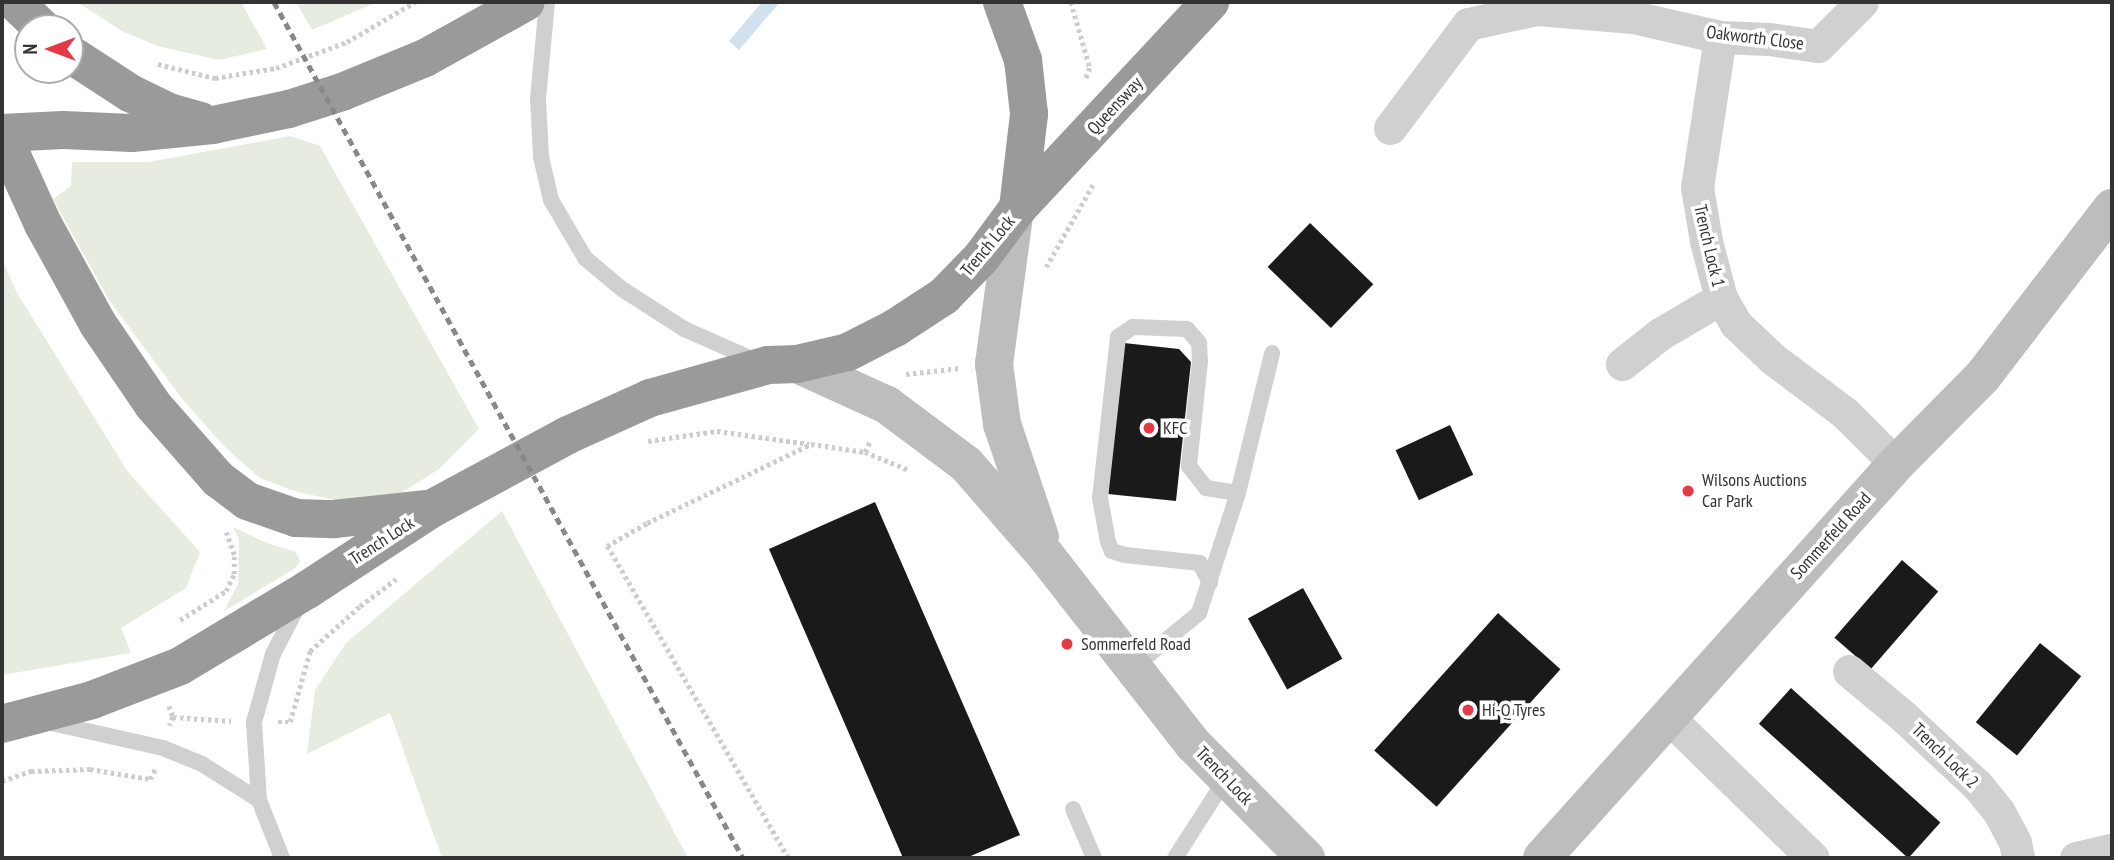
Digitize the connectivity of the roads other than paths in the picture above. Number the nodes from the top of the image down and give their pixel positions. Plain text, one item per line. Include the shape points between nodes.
1 (526, 2) edge
2 (547, 2) edge
3 (1002, 2) edge
4 (1210, 2) edge
5 (1862, 2) edge
6 (1720, 37) junction
7 (84, 63) edge
8 (213, 125) junction
9 (1390, 128) dead end
10 (2, 134) edge
11 (2112, 208) edge
12 (1016, 212) junction
13 (1721, 298) junction
14 (1272, 353) dead end
15 (1622, 364) dead end
16 (782, 365) junction
17 (1896, 464) junction
18 (1238, 493) junction
19 (433, 508) junction
20 (1046, 556) junction
21 (1210, 583) junction
22 (307, 590) junction
23 (1134, 667) junction
24 (1849, 671) dead end
25 (1668, 717) junction
26 (9, 722) edge
27 (1225, 780) junction
28 (259, 800) junction
29 (1073, 809) dead end
30 (2112, 850) edge
31 (282, 858) edge
32 (1094, 858) edge
33 (1175, 858) edge
34 (1306, 858) edge
35 (1542, 858) edge
36 (1813, 858) edge
37 (2018, 858) edge
38 (2076, 858) edge

1 - 8 highway via 425,58 342,92
2 - 16 lane via 538,99 541,156 551,200 585,258 622,289 684,329
3 - 12 highway, Trench Lock via 1023,60 1029,114
4 - 12 highway, Queensway
5 - 6 street, Oakworth Close via 1818,46
6 - 9 street, Oakworth Close via 1633,17 1537,9 1468,24
6 - 13 street, Trench Lock 1 via 1697,187
7 - 8 highway via 169,112
8 - 10 highway via 132,134 63,130
10 - 19 highway via 43,224 98,324 153,405 205,466 247,501 296,518 334,519
11 - 17 street, Sommerfeld Road via 1983,376
12 - 16 highway, Trench Lock via 944,296 848,352
12 - 20 street via 994,364 1002,424
13 - 15 street via 1660,334
13 - 17 street, Trench Lock 1 via 1736,324 1773,359 1845,413
14 - 18 lane
16 - 19 highway, Trench Lock via 650,398 568,435
16 - 20 street, Trench Lock via 887,405 913,421 965,464
17 - 25 street, Sommerfeld Road
18 - 21 lane
18 - 21 lane via 1206,488 1189,466 1199,343 1186,329 1133,327 1118,337 1100,498 1108,542 1112,551 1125,555 1200,563
19 - 22 highway, Trench Lock
20 - 23 street, Trench Lock
21 - 23 lane via 1199,613
22 - 26 highway, Trench Lock via 160,676
22 - 28 lane via 273,654 254,722
23 - 27 street, Trench Lock
24 - 37 street, Trench Lock 2 via 1978,786 1999,812
25 - 35 street, Sommerfeld Road
25 - 36 street
26 - 28 lane via 163,748 202,764
27 - 33 lane
27 - 34 street, Trench Lock
28 - 31 lane
29 - 32 lane
30 - 38 street

